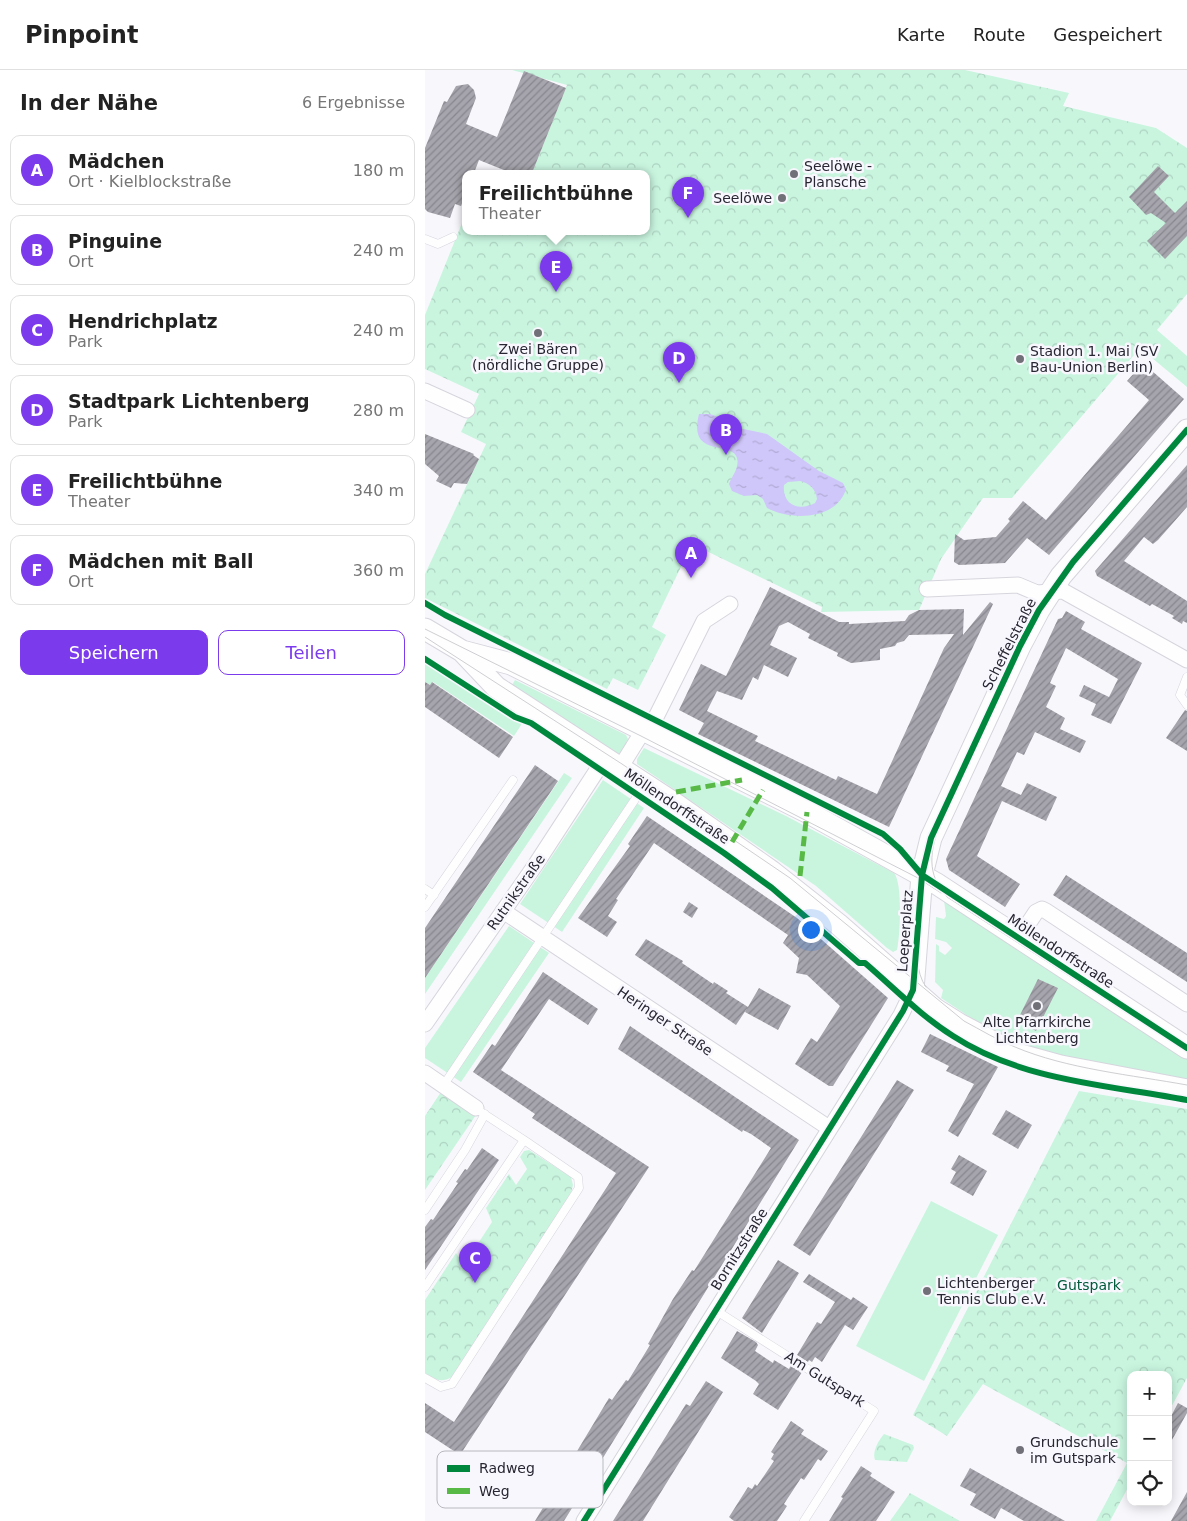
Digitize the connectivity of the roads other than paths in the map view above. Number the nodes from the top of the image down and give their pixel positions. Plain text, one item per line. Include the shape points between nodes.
1 (453, 237) dead end
2 (425, 239) edge
3 (425, 391) edge
4 (467, 410) dead end
5 (1187, 430) edge
6 (927, 589) dead end
7 (1050, 593) junction
8 (730, 604) dead end
9 (425, 629) edge
10 (462, 651) junction
11 (1187, 660) edge
12 (1187, 677) edge
13 (1187, 705) edge
14 (643, 732) junction
15 (612, 763) junction
16 (513, 780) dead end
17 (645, 784) junction
18 (922, 874) junction
19 (425, 889) edge
20 (434, 894) junction
21 (425, 907) edge
22 (503, 911) junction
23 (543, 938) junction
24 (1018, 938) junction
25 (913, 990) junction
26 (1187, 1004) edge
27 (425, 1024) edge
28 (1187, 1048) edge
29 (425, 1073) edge
30 (443, 1086) junction
31 (1187, 1090) edge
32 (480, 1111) junction
33 (829, 1128) junction
34 (524, 1140) junction
35 (425, 1210) edge
36 (425, 1287) edge
37 (715, 1310) junction
38 (425, 1378) edge
39 (603, 1490) edge
40 (592, 1508) edge
41 (584, 1521) edge
42 (804, 1521) edge

1 - 2 lane via 438,244
3 - 4 street
5 - 7 main road, Scheffelstraße
6 - 7 street via 1018,585 1037,593
7 - 11 street via 1063,591
7 - 18 main road, Scheffelstraße via 1020,646 937,822
8 - 14 street, Rutnikstraße via 704,621 656,717
9 - 10 main road, Möllendorffstraße
10 - 14 main road, Möllendorffstraße via 511,664
10 - 15 main road, Möllendorffstraße via 496,687
12 - 13 lane via 1180,695
14 - 15 street, Rutnikstraße
14 - 18 main road, Möllendorffstraße via 807,812
15 - 17 main road, Möllendorffstraße
15 - 22 street, Rutnikstraße
16 - 20 lane
17 - 23 lane
17 - 25 main road, Möllendorffstraße via 771,870
18 - 24 main road, Möllendorffstraße
18 - 25 main road, Loeperplatz
19 - 20 lane
20 - 21 lane
22 - 23 street, Heringer Straße
22 - 27 street, Rutnikstraße
23 - 30 lane
23 - 33 street, Heringer Straße
24 - 26 street, Möllendorffstraße via 1036,912 1042,909
24 - 28 main road, Möllendorffstraße
25 - 31 main road, Möllendorffstraße via 935,1009 1013,1053 1061,1066
25 - 33 street, Bornitzstraße via 901,1015
29 - 30 street
30 - 32 street
32 - 34 lane
32 - 35 lane via 465,1150
33 - 37 street, Bornitzstraße
34 - 36 lane
34 - 38 lane via 578,1177 579,1188 452,1384 441,1387
37 - 39 street, Bornitzstraße
37 - 42 lane, Am Gutspark via 874,1410
40 - 41 street, Bornitzstraße

